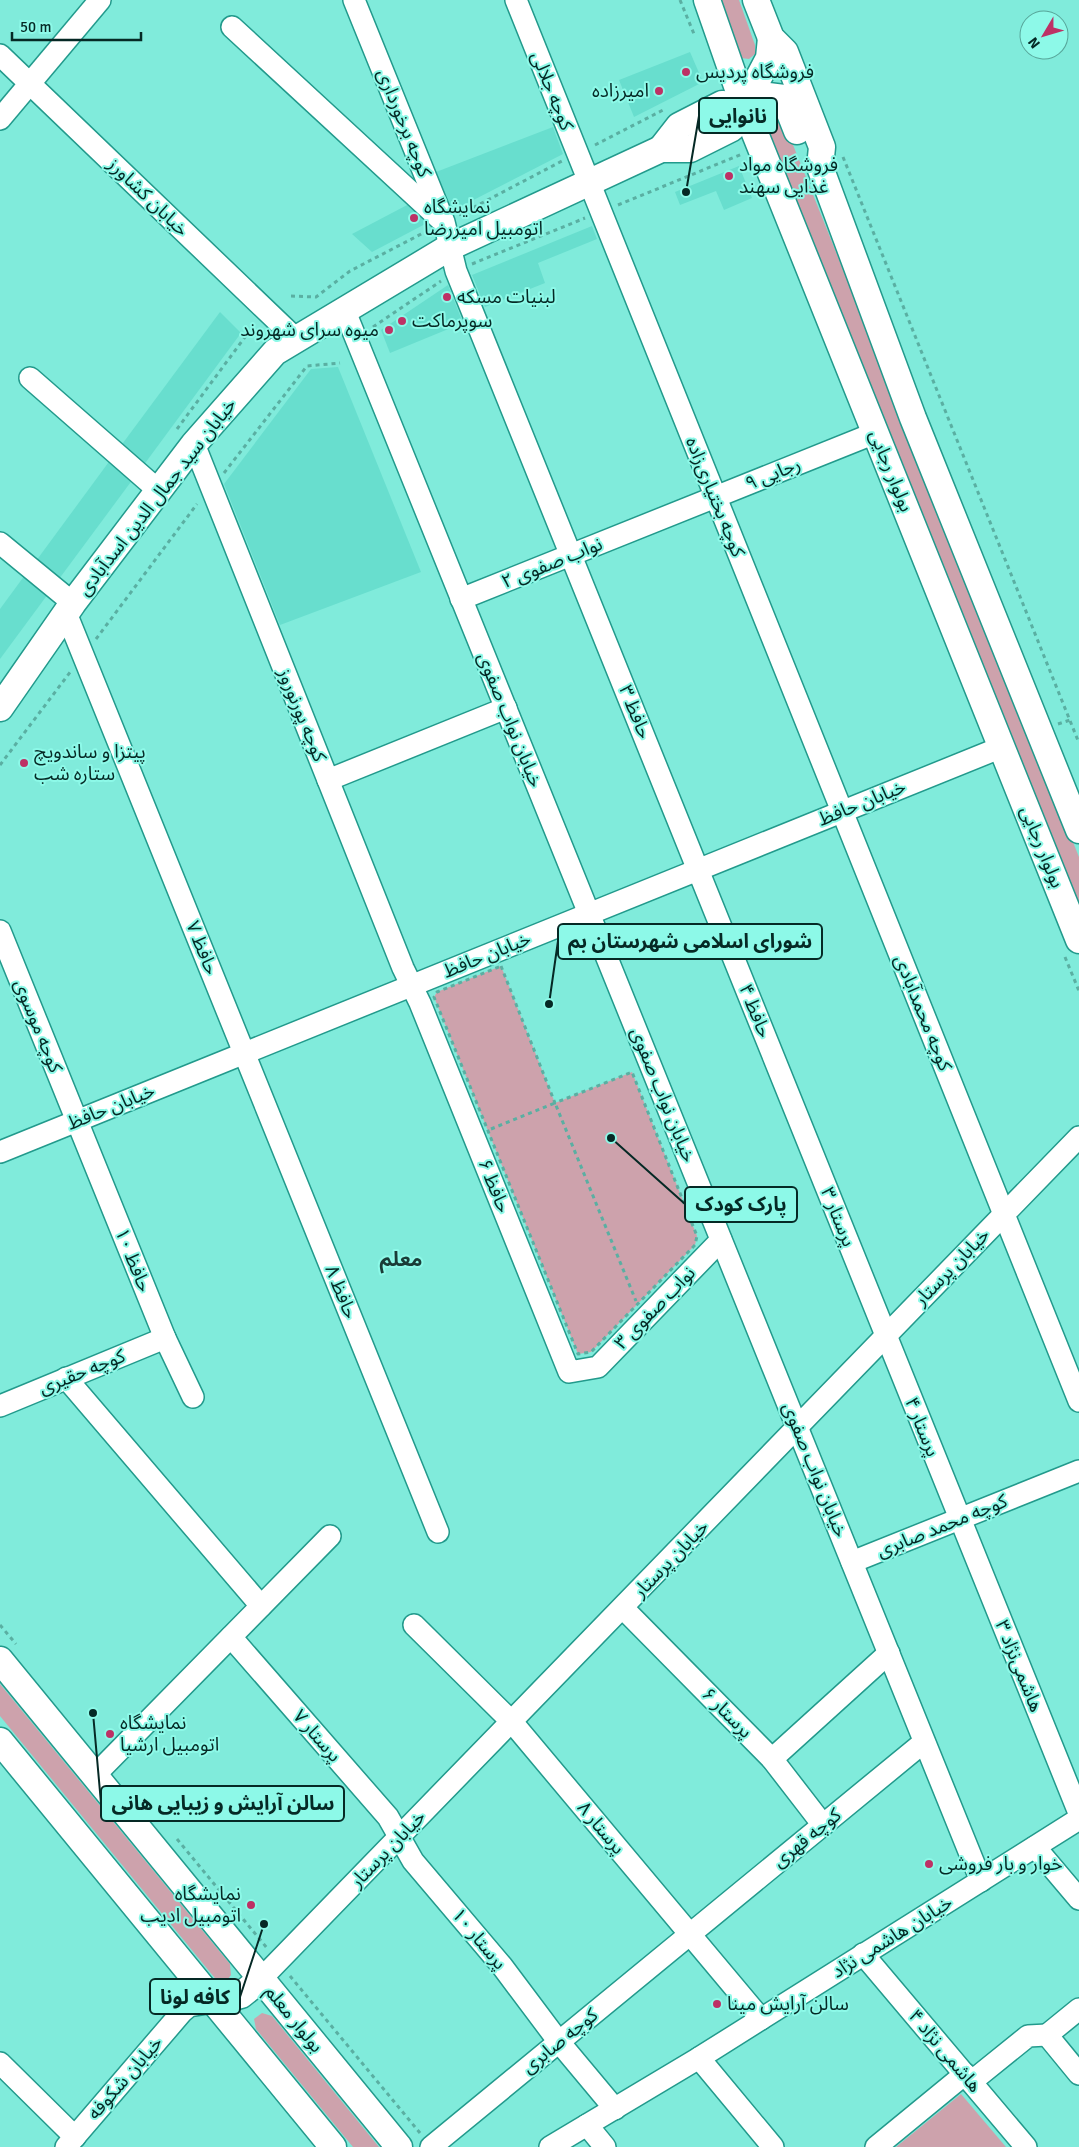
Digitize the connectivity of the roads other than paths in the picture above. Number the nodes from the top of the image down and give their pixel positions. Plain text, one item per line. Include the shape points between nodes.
1 (100, 0) edge
2 (354, 0) edge
3 (516, 0) edge
4 (707, 0) edge
5 (756, 0) edge
6 (232, 27) dead end
7 (771, 38) junction
8 (0, 55) edge
9 (30, 84) junction
10 (744, 106) junction
11 (0, 119) edge
12 (820, 167) junction
13 (589, 183) junction
14 (450, 246) junction
15 (344, 309) junction
16 (296, 339) junction
17 (30, 378) dead end
18 (875, 433) junction
19 (194, 444) junction
20 (158, 490) junction
21 (715, 497) junction
22 (643, 526) joint
23 (0, 543) edge
24 (571, 555) junction
25 (461, 599) junction
26 (70, 608) junction
27 (0, 708) edge
28 (506, 708) junction
29 (1002, 747) junction
30 (328, 780) junction
31 (841, 812) junction
32 (1079, 830) edge
33 (698, 869) junction
34 (590, 914) junction
35 (1076, 924) edge
36 (0, 931) edge
37 (413, 985) junction
38 (245, 1053) junction
39 (790, 1098) joint
40 (76, 1121) junction
41 (1079, 1137) edge
42 (0, 1152) edge
43 (1004, 1214) junction
44 (721, 1240) junction
45 (886, 1336) junction
46 (165, 1338) junction
47 (584, 1369) joint
48 (66, 1378) junction
49 (193, 1398) dead end
50 (1079, 1401) edge
51 (0, 1406) edge
52 (797, 1428) junction
53 (1079, 1471) edge
54 (959, 1519) junction
55 (438, 1532) dead end
56 (330, 1536) dead end
57 (852, 1562) junction
58 (261, 1606) junction
59 (623, 1608) junction
60 (414, 1625) dead end
61 (231, 1637) junction
62 (9, 1653) edge
63 (889, 1653) junction
64 (512, 1722) junction
65 (0, 1741) edge
66 (924, 1742) junction
67 (772, 1759) junction
68 (95, 1775) junction
69 (1079, 1813) edge
70 (1079, 1819) edge
71 (823, 1824) junction
72 (400, 1837) junction
73 (1035, 1847) junction
74 (981, 1881) junction
75 (1079, 1900) edge
76 (690, 1934) junction
77 (863, 1954) junction
78 (270, 1970) junction
79 (214, 2002) junction
80 (1079, 2009) edge
81 (761, 2019) junction
82 (1047, 2035) junction
83 (559, 2042) junction
84 (698, 2058) junction
85 (0, 2063) edge
86 (1079, 2074) edge
87 (968, 2078) junction
88 (615, 2109) junction
89 (587, 2125) junction
90 (71, 2142) edge
91 (333, 2147) edge
92 (399, 2147) edge
93 (431, 2147) edge
94 (550, 2147) edge
95 (606, 2147) edge
96 (773, 2147) edge
97 (876, 2147) edge
98 (1026, 2147) edge

1 - 9 street
2 - 14 street, کوچه برخورداری
3 - 13 street, کوچه جلالی
4 - 10 main road, بولوار رجایی
5 - 7 main road
6 - 14 street
7 - 10 main road via 769,58
7 - 12 main road via 785,52 822,147
8 - 9 street, خیابان کشاورز
9 - 11 street
9 - 16 street, خیابان کشاورز
10 - 12 main road via 768,96 784,98 806,153
10 - 13 main road, خیابان سید جمال الدین اسدآبادی via 722,104 678,126 661,149
10 - 18 main road, بولوار رجایی
12 - 32 main road via 914,418
13 - 14 main road, خیابان سید جمال الدین اسدآبادی
13 - 21 street, کوچه بختیاری‌زاده
14 - 15 main road, خیابان سید جمال الدین اسدآبادی
14 - 24 street, کوچه برخورداری
15 - 16 main road, خیابان سید جمال الدین اسدآبادی
15 - 25 street, خیابان نواب صفوی
16 - 19 main road, خیابان سید جمال الدین اسدآبادی via 275,352
17 - 20 street
18 - 21 street, رجایی ۹
18 - 29 main road, بولوار رجایی
19 - 20 main road, خیابان سید جمال الدین اسدآبادی
19 - 30 street, کوچه پورنوروز
20 - 26 main road, خیابان سید جمال الدین اسدآبادی
21 - 22 street, رجایی ۹
21 - 31 street, کوچه بختیاری‌زاده
22 - 24 street, نواب صفوی ۲
23 - 26 street
24 - 25 street, نواب صفوی ۲
24 - 33 street, حافظ ۳
25 - 28 street, خیابان نواب صفوی
26 - 27 main road, خیابان سید جمال الدین اسدآبادی
26 - 38 street, حافظ ۷ via 83,655
28 - 30 street
28 - 34 street, خیابان نواب صفوی
29 - 31 street, خیابان حافظ
29 - 35 main road, بولوار رجایی
30 - 37 street, کوچه پورنوروز
31 - 33 street, خیابان حافظ
31 - 43 street, کوچه محمدآبادی
33 - 34 street, خیابان حافظ
33 - 39 street, حافظ ۴
34 - 37 street, خیابان حافظ
34 - 44 street, خیابان نواب صفوی
36 - 40 street, کوچه موسوی
37 - 38 street, خیابان حافظ
37 - 47 street, حافظ ۶ via 481,1133 569,1372
38 - 40 street, خیابان حافظ
38 - 55 street, حافظ ۸
39 - 45 street, پرستار ۳
40 - 42 street, خیابان حافظ
40 - 46 street, حافظ ۱۰
41 - 43 street, خیابان پرستار
43 - 45 street, خیابان پرستار
43 - 50 street, کوچه محمدآبادی
44 - 47 street, نواب صفوی ۳ via 640,1313 598,1366
44 - 52 street, خیابان نواب صفوی
45 - 52 street, خیابان پرستار
45 - 54 street, پرستار ۴
46 - 48 street, کوچه حقیری
46 - 49 street, حافظ ۱۰
48 - 51 street, کوچه حقیری
48 - 58 street
52 - 57 street, خیابان نواب صفوی
52 - 59 street, خیابان پرستار
53 - 54 street, کوچه محمد صابری
54 - 57 street, کوچه محمد صابری
54 - 69 street, هاشمی‌نژاد ۳
56 - 58 street
57 - 63 street, خیابان نواب صفوی
58 - 61 street
59 - 64 street, خیابان پرستار
59 - 67 street, پرستار ۶
60 - 64 street, پرستار ۸
61 - 68 street
61 - 72 street, پرستار ۷ via 388,1817
62 - 68 main road, بولوار معلم
63 - 66 street, خیابان نواب صفوی
63 - 67 street
64 - 72 street, خیابان پرستار
64 - 76 street, پرستار ۸
65 - 79 main road
66 - 71 street, کوچه قهری
66 - 74 street, خیابان نواب صفوی
67 - 71 street, پرستار ۶
68 - 78 main road, بولوار معلم
70 - 73 street, خیابان هاشمی نژاد
71 - 76 street, کوچه قهری
72 - 78 street, خیابان پرستار
72 - 83 street, پرستار ۱۰ via 413,1861 502,1966
73 - 74 street, خیابان هاشمی نژاد
73 - 75 street
74 - 77 street, خیابان هاشمی نژاد
76 - 81 street, پرستار ۸
76 - 83 street, کوچه صابری
77 - 81 street, خیابان هاشمی نژاد
77 - 87 street, هاشمی نژاد ۴
78 - 79 main road via 241,1995
78 - 92 main road, بولوار معلم
79 - 90 street, خیابان شکوفه via 189,2006 182,2012
79 - 91 main road
80 - 82 street
81 - 84 street, خیابان هاشمی نژاد
82 - 86 street
82 - 87 street via 1028,2036
83 - 88 street, پرستار ۱۰
83 - 93 street, کوچه صابری
84 - 88 street, خیابان هاشمی نژاد
84 - 96 street
85 - 90 street
87 - 97 street
87 - 98 street, هاشمی نژاد ۴
88 - 89 street, خیابان هاشمی نژاد
89 - 94 street, خیابان هاشمی نژاد
89 - 95 street

